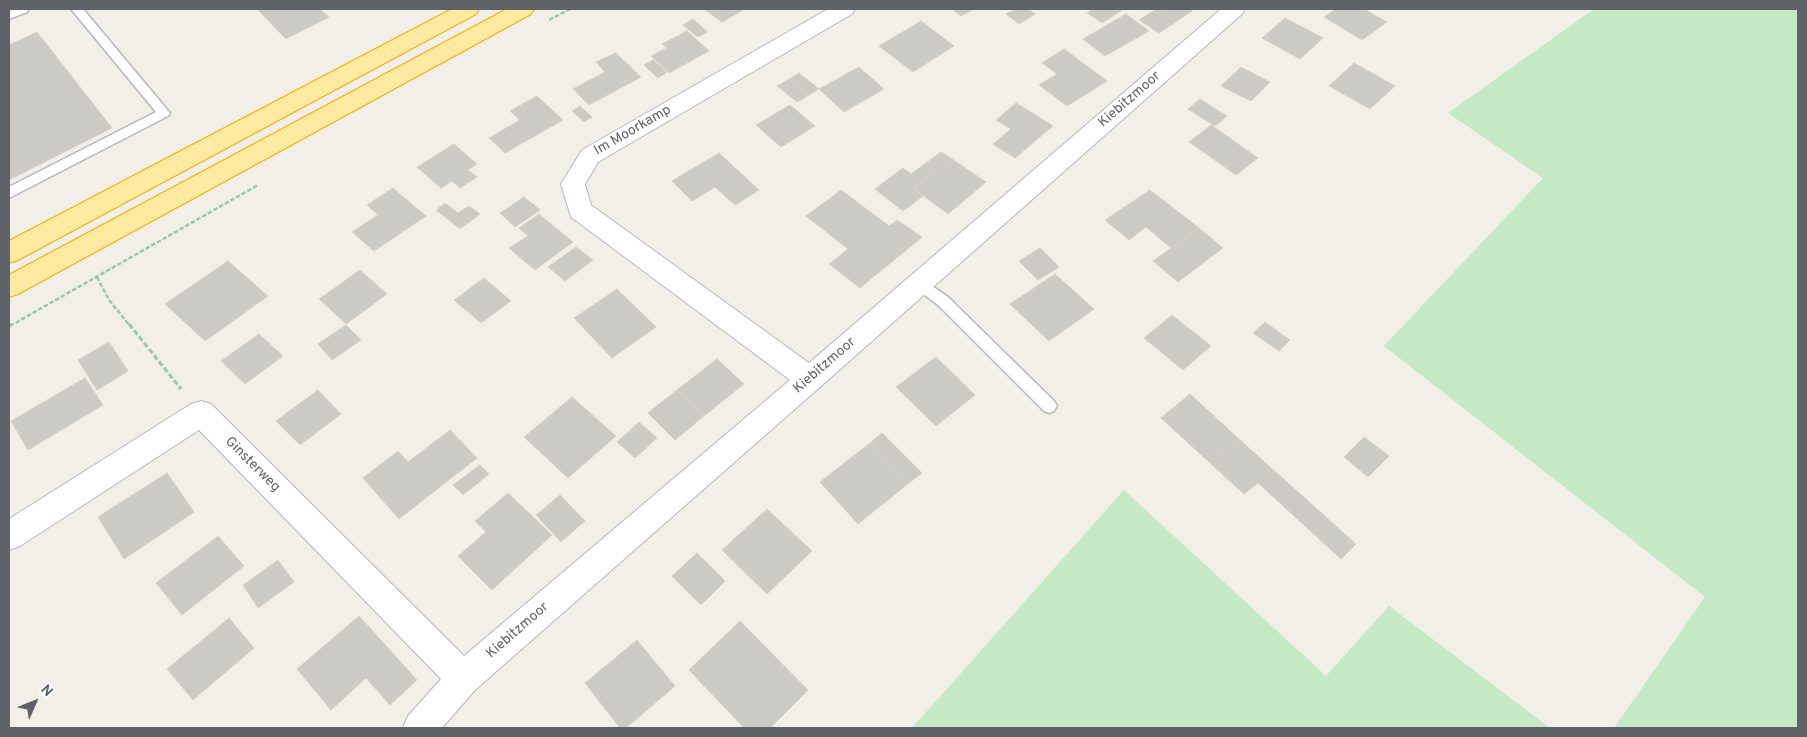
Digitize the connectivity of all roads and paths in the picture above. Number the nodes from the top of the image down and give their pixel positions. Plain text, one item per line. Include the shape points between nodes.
1 (23, 9) edge
2 (77, 9) edge
3 (468, 9) edge
4 (523, 9) edge
5 (844, 9) edge
6 (1234, 9) edge
7 (9, 15) edge
8 (9, 193) edge
9 (9, 253) edge
10 (97, 277) dead end
11 (919, 284) junction
12 (9, 287) edge
13 (810, 379) junction
14 (1049, 406) dead end
15 (201, 413) junction
16 (9, 536) edge
17 (463, 678) junction
18 (420, 728) edge

1 - 7 lane
2 - 8 lane via 164,114
3 - 9 highway
4 - 12 highway
5 - 13 street, Im Moorkamp via 590,156 573,184 580,210
6 - 11 street, Kiebitzmoor
10 - 15 path via 109,300
11 - 13 street, Kiebitzmoor
11 - 14 lane via 943,301
13 - 17 street, Kiebitzmoor
15 - 16 street
15 - 17 street, Ginsterweg
17 - 18 street, Kiebitzmoor

